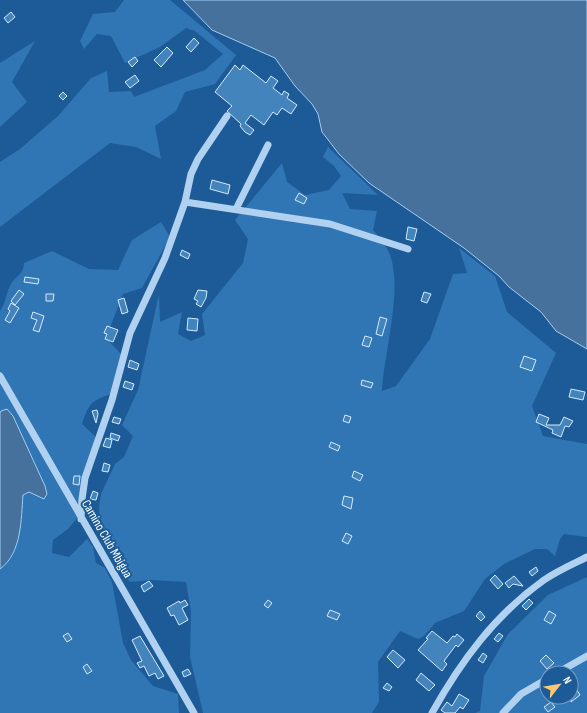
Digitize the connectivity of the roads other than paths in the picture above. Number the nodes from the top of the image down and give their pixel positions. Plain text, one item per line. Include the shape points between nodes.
1 (227, 116) dead end
2 (268, 145) dead end
3 (185, 202) junction
4 (236, 210) junction
5 (408, 249) dead end
6 (0, 376) edge
7 (81, 519) junction
8 (587, 557) edge
9 (587, 656) edge
10 (571, 665) edge
11 (539, 683) edge
12 (194, 713) edge
13 (432, 713) edge
14 (503, 713) edge

1 - 3 street via 198,159 191,174
2 - 4 street
3 - 4 street
3 - 7 street via 165,258 130,333 112,400 86,478
4 - 5 street via 330,224
6 - 7 street, Camino Club Mbigua
7 - 12 street, Camino Club Mbigua
8 - 13 street via 545,579 508,609 467,656
9 - 10 street
11 - 14 street via 520,694

